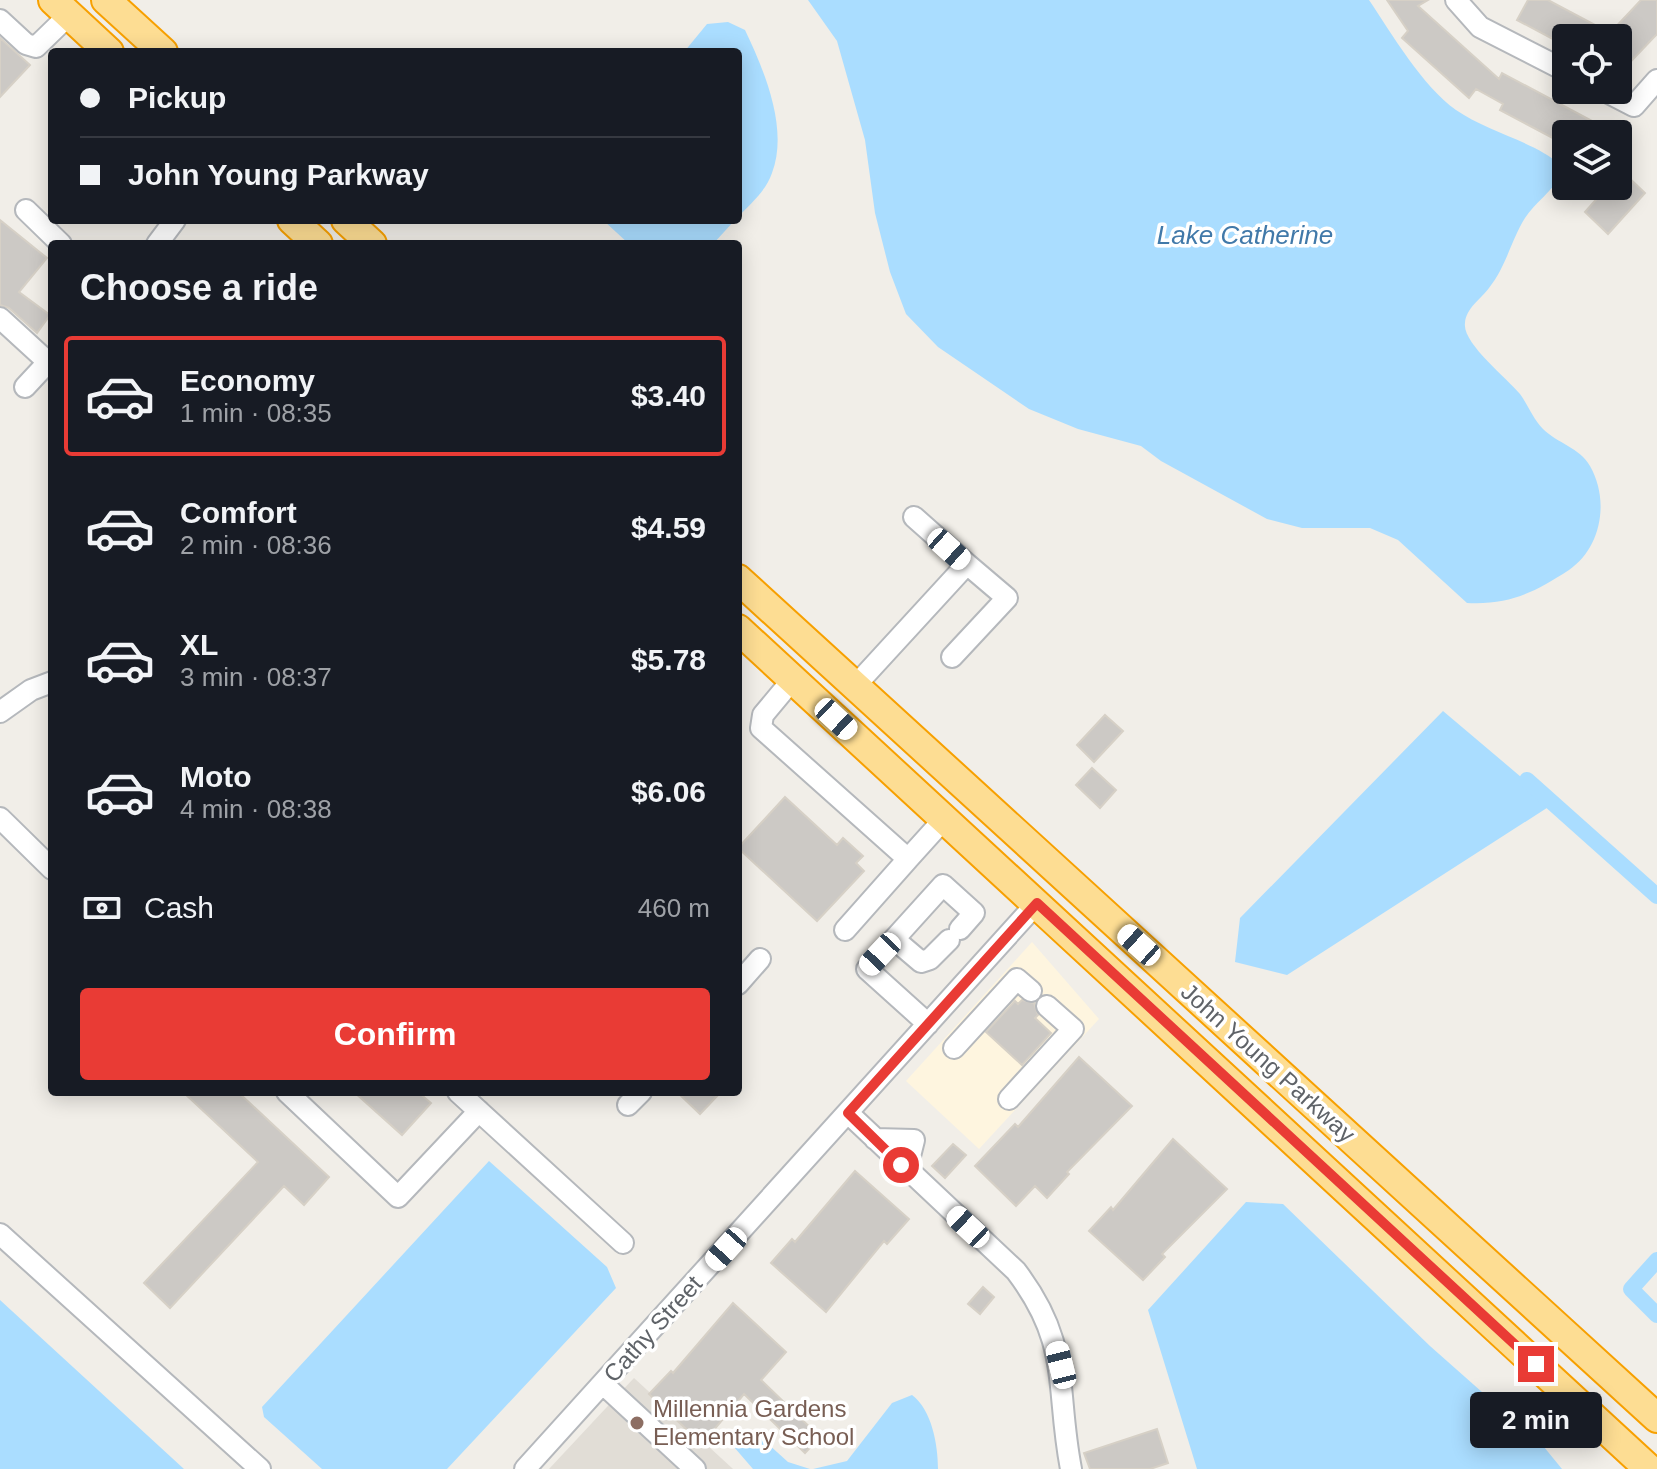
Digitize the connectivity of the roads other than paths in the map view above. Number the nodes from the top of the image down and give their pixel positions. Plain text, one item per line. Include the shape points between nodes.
1 (1456, 0) edge
2 (107, 3) edge
3 (61, 8) edge
4 (0, 20) edge
5 (105, 48) edge
6 (158, 48) edge
7 (1552, 64) edge
8 (1657, 80) edge
9 (1630, 104) edge
10 (26, 210) dead end
11 (296, 224) edge
12 (350, 224) edge
13 (57, 240) edge
14 (314, 240) edge
15 (368, 240) edge
16 (0, 318) edge
17 (48, 358) edge
18 (48, 362) edge
19 (25, 387) dead end
20 (914, 517) dead end
21 (967, 564) junction
22 (742, 583) edge
23 (742, 633) edge
24 (952, 657) dead end
25 (793, 679) junction
26 (48, 684) edge
27 (855, 686) junction
28 (0, 712) edge
29 (0, 818) edge
30 (945, 818) junction
31 (908, 859) junction
32 (48, 865) edge
33 (1037, 903) junction
34 (845, 930) dead end
35 (894, 939) junction
36 (1139, 945) junction
37 (760, 959) dead end
38 (742, 979) edge
39 (1031, 991) dead end
40 (1047, 1006) dead end
41 (928, 1024) junction
42 (954, 1048) dead end
43 (291, 1096) edge
44 (462, 1096) edge
45 (1009, 1099) dead end
46 (479, 1111) junction
47 (848, 1113) junction
48 (0, 1234) edge
49 (623, 1243) dead end
50 (603, 1384) junction
51 (1657, 1418) edge
52 (260, 1469) edge
53 (525, 1469) edge
54 (695, 1469) edge
55 (1071, 1469) edge
56 (1649, 1469) edge

1 - 7 street via 1480,27
2 - 6 highway
3 - 4 street via 36,47
3 - 5 highway
8 - 9 street via 1634,106
10 - 13 street
11 - 14 highway
12 - 15 highway
16 - 17 street
18 - 19 street
20 - 21 street
21 - 24 street via 1007,598
21 - 27 street
22 - 27 highway, John Young Parkway
23 - 25 highway, John Young Parkway
25 - 30 highway, John Young Parkway
25 - 31 street via 763,715 761,728
26 - 28 street
27 - 36 highway, John Young Parkway
29 - 32 street
30 - 31 street
30 - 33 highway, John Young Parkway
31 - 34 street
33 - 36 highway via 1071,908
33 - 41 street, Cathy Street
33 - 56 highway, John Young Parkway
35 - 35 street via 921,962 974,913 943,885
35 - 41 street via 867,969
36 - 51 highway, John Young Parkway
37 - 38 street
39 - 42 street via 1017,979
40 - 45 street via 1073,1029
41 - 47 street, Cathy Street
43 - 46 street via 398,1197
44 - 46 street
46 - 49 street
47 - 50 street, Cathy Street
47 - 55 street via 1016,1271 1037,1299 1061,1365
48 - 52 street
50 - 53 street, Cathy Street
50 - 54 street

